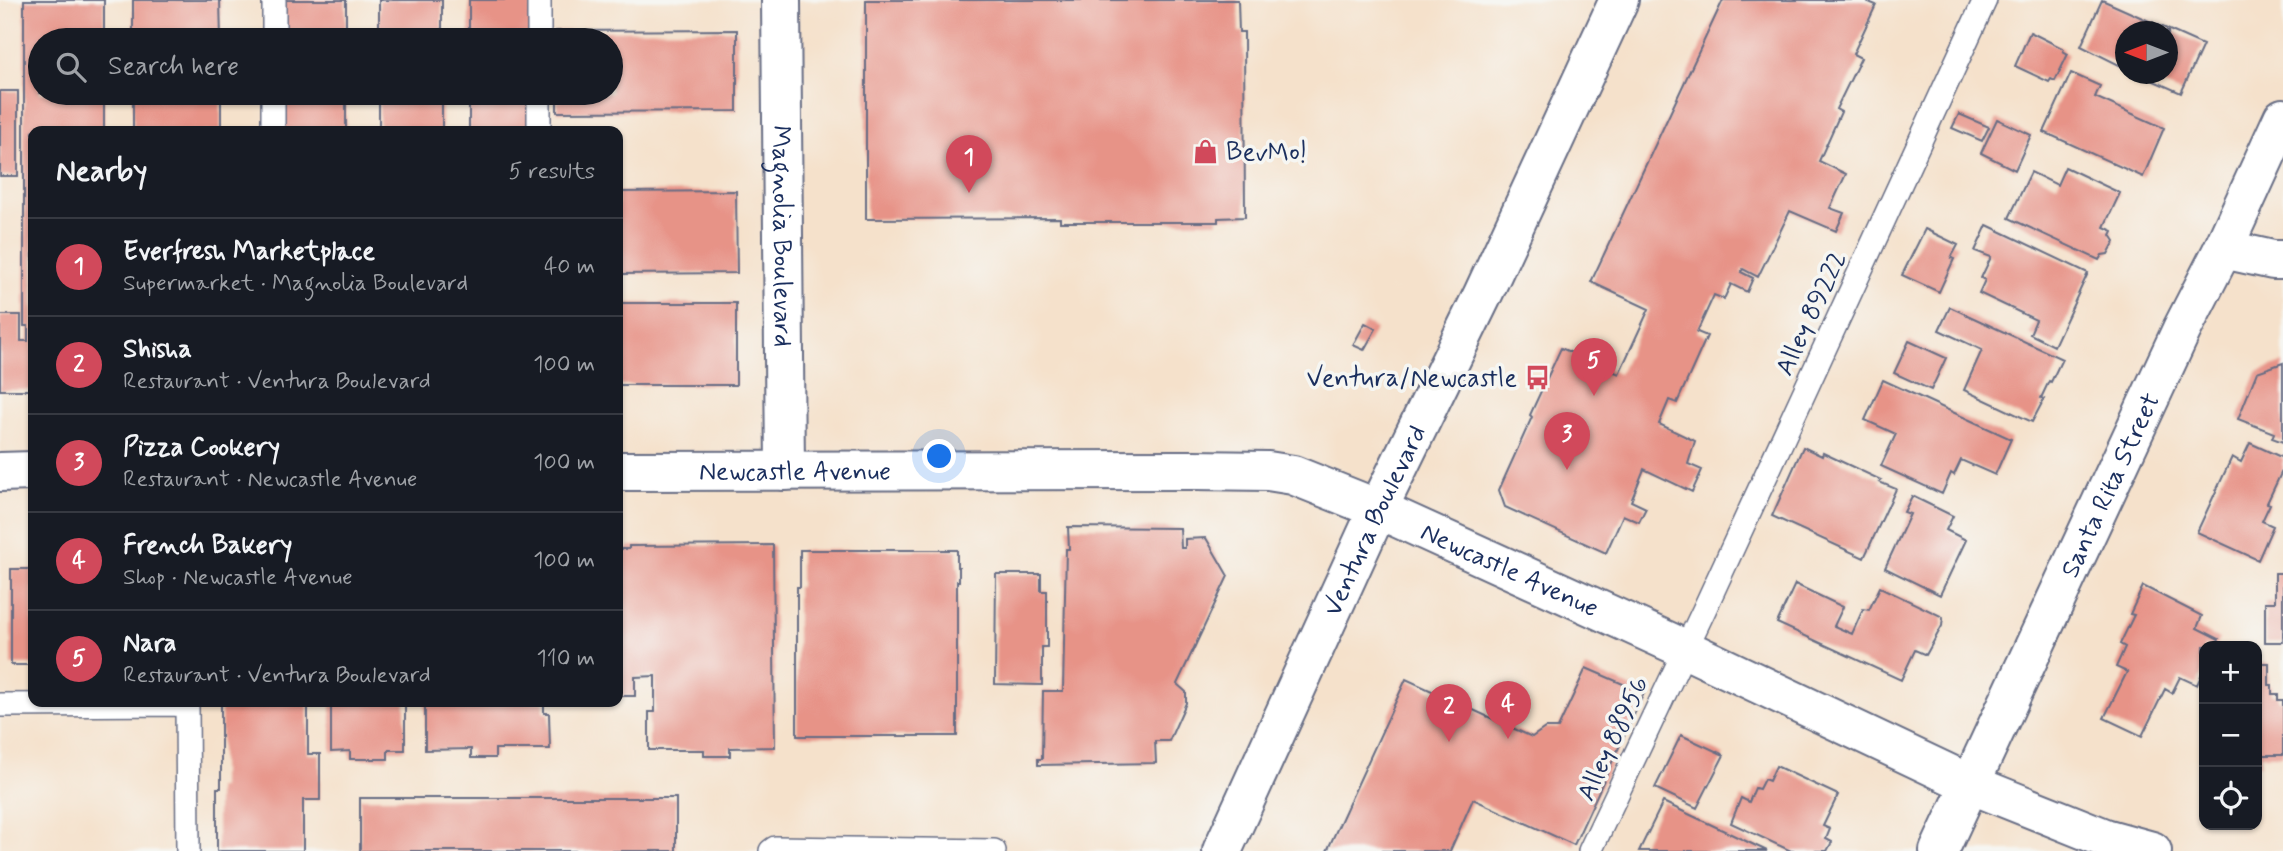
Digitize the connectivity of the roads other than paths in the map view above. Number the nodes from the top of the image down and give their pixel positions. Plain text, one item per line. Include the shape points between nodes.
1 (274, 0) edge
2 (539, 0) edge
3 (781, 0) edge
4 (1619, 0) edge
5 (1985, 0) edge
6 (274, 28) edge
7 (539, 28) edge
8 (273, 105) edge
9 (539, 105) edge
10 (2283, 118) edge
11 (273, 126) edge
12 (539, 126) edge
13 (2223, 248) junction
14 (2283, 260) edge
15 (28, 471) edge
16 (623, 471) edge
17 (785, 471) junction
18 (0, 472) edge
19 (1378, 509) junction
20 (1685, 649) junction
21 (0, 705) edge
22 (28, 705) edge
23 (187, 707) edge
24 (1970, 784) junction
25 (188, 851) edge
26 (771, 851) edge
27 (994, 851) edge
28 (1222, 851) edge
29 (1590, 851) edge
30 (1939, 851) edge
31 (2152, 851) edge

1 - 6 lane
2 - 7 lane
3 - 17 street, Magnolia Boulevard
4 - 19 street, Ventura Boulevard
5 - 20 lane, Alley 89222
8 - 11 lane
9 - 12 lane
10 - 13 street, Santa Rita Street
13 - 14 street
13 - 24 street, Santa Rita Street
15 - 18 street
16 - 17 street, Newcastle Avenue
17 - 19 street, Newcastle Avenue via 1268,471 1293,475
19 - 20 street, Newcastle Avenue
19 - 28 street, Ventura Boulevard
20 - 24 street, Newcastle Avenue
20 - 29 lane, Alley 88956
21 - 22 lane
23 - 25 lane
24 - 30 street, Santa Rita Street
24 - 31 street, Newcastle Avenue via 2105,838
26 - 27 lane

